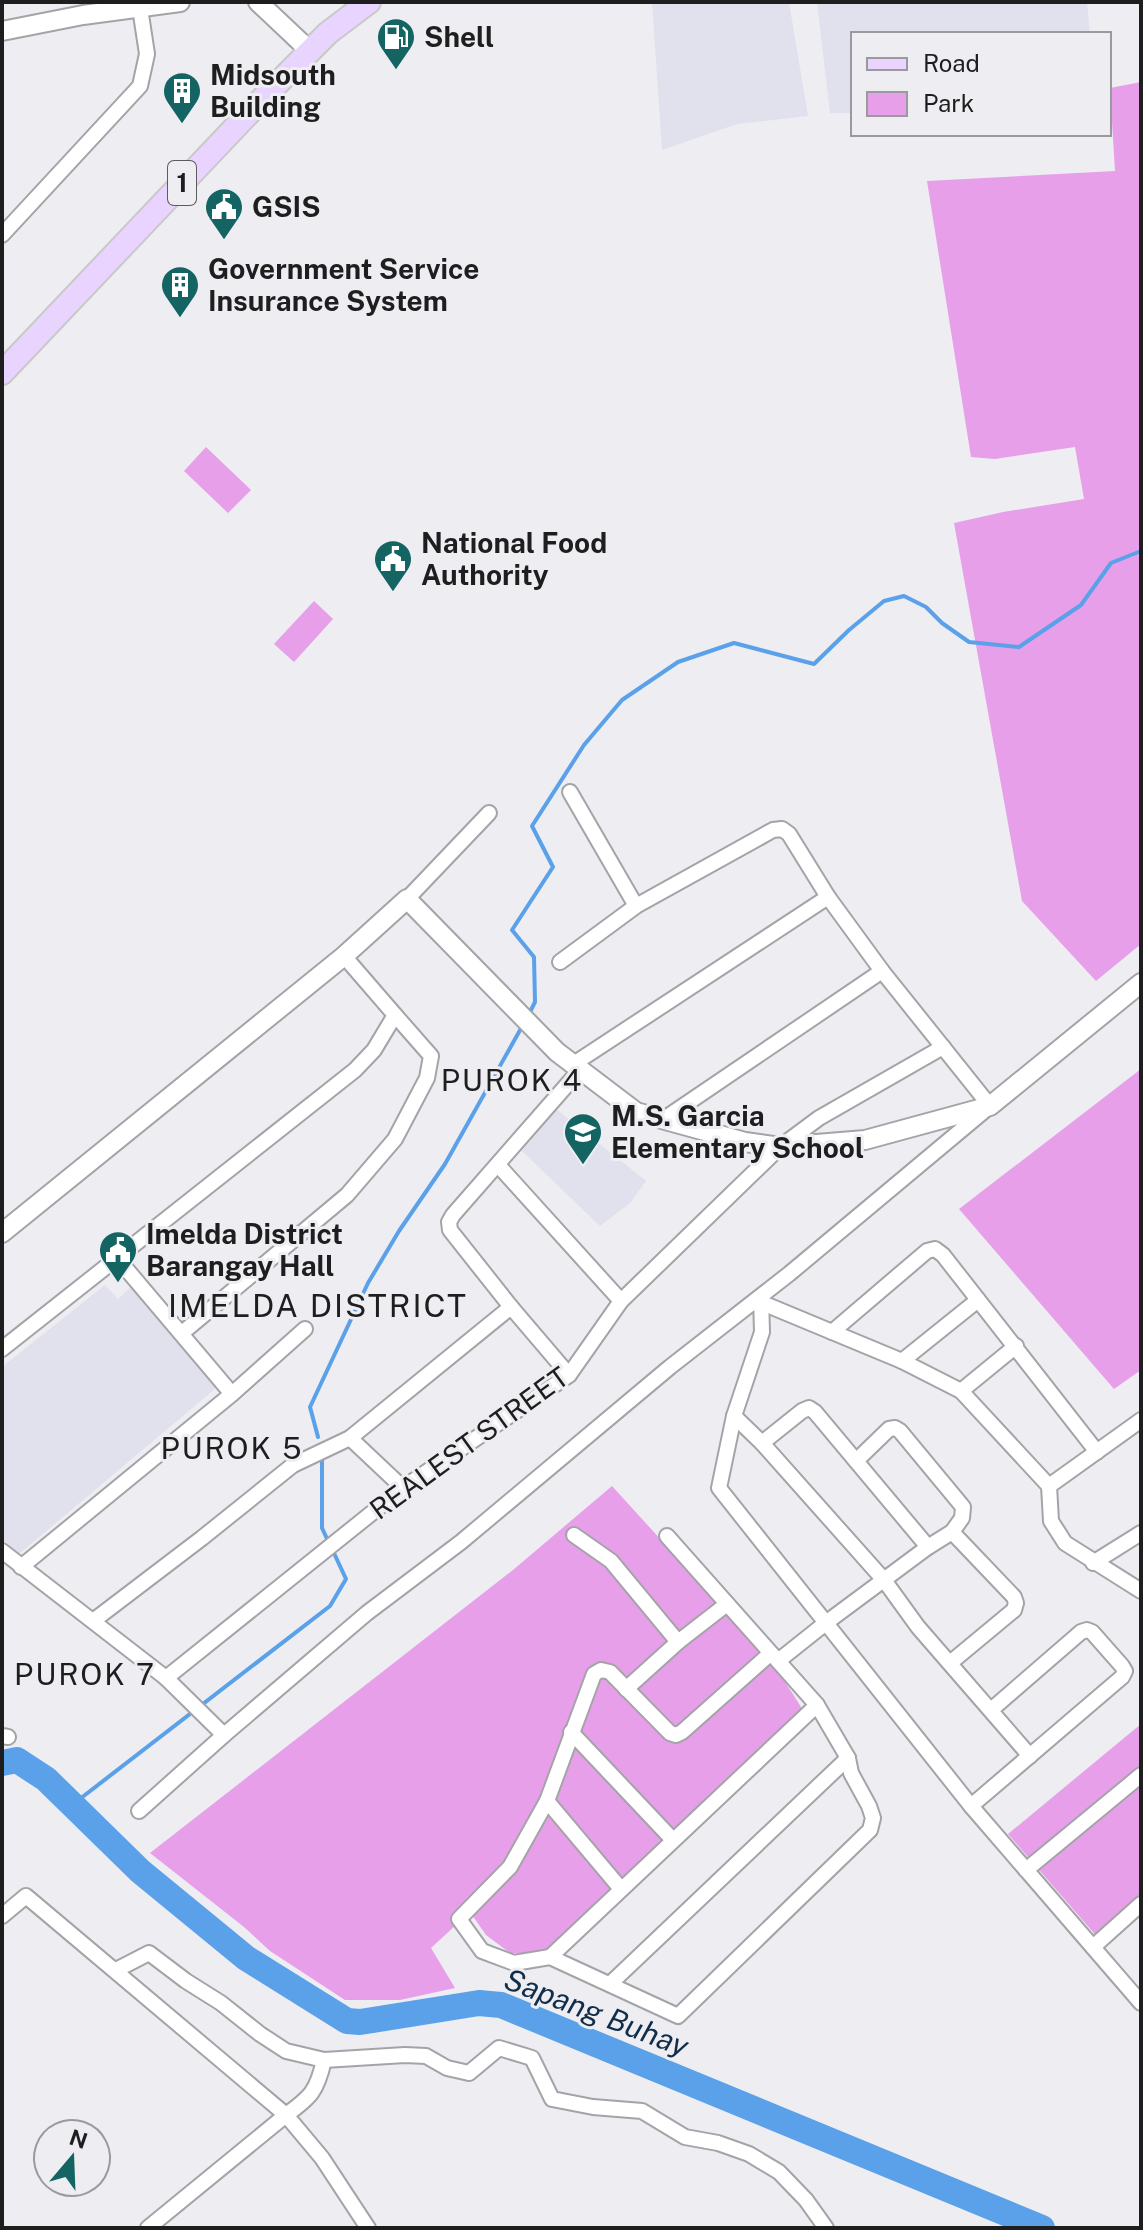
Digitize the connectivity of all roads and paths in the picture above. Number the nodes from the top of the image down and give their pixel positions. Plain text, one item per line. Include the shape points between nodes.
1 (180, 2) edge
2 (258, 2) edge
3 (369, 2) edge
4 (82, 8) edge
5 (140, 8) junction
6 (2, 31) edge
7 (310, 51) junction
8 (2, 235) edge
9 (2, 373) edge
10 (570, 792) dead end
11 (489, 813) dead end
12 (828, 897) junction
13 (407, 899) junction
14 (636, 906) junction
15 (344, 956) junction
16 (560, 962) dead end
17 (882, 971) junction
18 (1141, 983) edge
19 (395, 1015) junction
20 (943, 1047) junction
21 (576, 1067) junction
22 (990, 1106) junction
23 (664, 1119) junction
24 (780, 1147) junction
25 (498, 1165) junction
26 (2, 1233) edge
27 (117, 1258) junction
28 (761, 1299) junction
29 (978, 1300) junction
30 (621, 1301) junction
31 (511, 1307) junction
32 (305, 1329) dead end
33 (832, 1332) junction
34 (182, 1333) junction
35 (1016, 1346) junction
36 (2, 1349) edge
37 (902, 1361) junction
38 (569, 1375) junction
39 (961, 1391) junction
40 (232, 1394) junction
41 (734, 1416) junction
42 (1141, 1420) edge
43 (350, 1438) junction
44 (762, 1443) junction
45 (1097, 1452) junction
46 (856, 1461) junction
47 (1049, 1486) junction
48 (403, 1488) junction
49 (952, 1532) junction
50 (1141, 1533) edge
51 (574, 1535) dead end
52 (667, 1536) dead end
53 (928, 1547) junction
54 (2, 1551) edge
55 (1093, 1563) junction
56 (21, 1567) junction
57 (884, 1580) junction
58 (1141, 1591) edge
59 (727, 1604) junction
60 (93, 1621) junction
61 (827, 1622) junction
62 (678, 1642) junction
63 (774, 1657) junction
64 (950, 1663) junction
65 (166, 1678) junction
66 (626, 1689) junction
67 (817, 1705) junction
68 (991, 1710) junction
69 (571, 1732) junction
70 (224, 1735) junction
71 (1030, 1756) junction
72 (848, 1758) junction
73 (1141, 1775) edge
74 (547, 1801) junction
75 (971, 1806) junction
76 (139, 1811) dead end
77 (673, 1840) junction
78 (1026, 1870) junction
79 (621, 1889) junction
80 (1141, 1904) edge
81 (2, 1916) edge
82 (1093, 1947) junction
83 (550, 1957) junction
84 (116, 1970) junction
85 (611, 1983) junction
86 (1135, 1985) edge
87 (1141, 2003) edge
88 (324, 2060) junction
89 (286, 2115) junction
90 (148, 2228) edge
91 (368, 2228) edge
92 (826, 2228) edge

1 - 5 street
2 - 7 street
3 - 7 main road, 1
4 - 5 street
4 - 6 street
5 - 8 street via 147,54 140,86
7 - 9 main road, 1
10 - 14 street
11 - 13 street
12 - 14 street via 782,829
12 - 17 street
12 - 21 street
13 - 15 street
13 - 21 street
14 - 16 street
15 - 19 street
15 - 26 street
17 - 20 street
17 - 23 street
18 - 22 street
19 - 27 street via 355,1070
19 - 34 street via 431,1056 427,1078 395,1139 347,1195
20 - 22 street
20 - 24 street, REALEST STREET via 819,1118
21 - 23 street via 636,1112
21 - 25 street
22 - 24 street via 865,1140
22 - 28 street
23 - 24 street
24 - 30 street, REALEST STREET
25 - 30 street
25 - 31 street via 449,1222
27 - 34 street
27 - 36 street
28 - 33 street
28 - 41 street via 762,1332
28 - 70 street via 367,1613
29 - 33 street via 935,1249
29 - 35 street
29 - 37 street
30 - 38 street, REALEST STREET
31 - 38 street
31 - 43 street
32 - 40 street
33 - 37 street
34 - 40 street
35 - 39 street
35 - 45 street
37 - 39 street
38 - 48 street, REALEST STREET
39 - 47 street
40 - 56 street
41 - 44 street
41 - 61 street via 719,1488
42 - 45 street
43 - 48 street
43 - 60 street via 293,1465
44 - 46 street via 809,1408
44 - 57 street
45 - 47 street
46 - 49 street via 889,1429 900,1431 963,1507
46 - 53 street
47 - 55 street via 1051,1521 1065,1543
48 - 65 street, REALEST STREET
49 - 53 street
49 - 64 street via 1016,1603
50 - 55 street
51 - 62 street via 611,1561
52 - 59 street
53 - 57 street
54 - 56 street
55 - 58 street
56 - 60 street
57 - 61 street
57 - 64 street
59 - 62 street
59 - 63 street
60 - 65 street
61 - 63 street
61 - 75 street
62 - 66 street
63 - 66 street via 676,1735
63 - 67 street
64 - 68 street
65 - 70 street
66 - 69 street via 610,1672 594,1674
67 - 72 street
67 - 77 street
68 - 71 street
68 - 71 street via 1081,1632 1092,1632 1122,1666 1122,1677
69 - 74 street
69 - 77 street
70 - 76 street
71 - 75 street
72 - 85 street
72 - 85 street via 873,1818 870,1830 678,2016
73 - 78 street
74 - 79 street
74 - 83 street via 510,1867 459,1919 482,1951 514,1963
75 - 78 street
77 - 79 street
78 - 82 street
79 - 83 street
80 - 82 street
81 - 84 street via 26,1896
82 - 86 street
83 - 85 street
84 - 88 street via 149,1953 286,2051
84 - 89 street
86 - 87 street
88 - 89 street via 320,2081 308,2099
88 - 92 street via 426,2056 469,2073 499,2048 532,2058 552,2099 642,2111 685,2137 749,2154 779,2172
89 - 90 street
89 - 91 street

